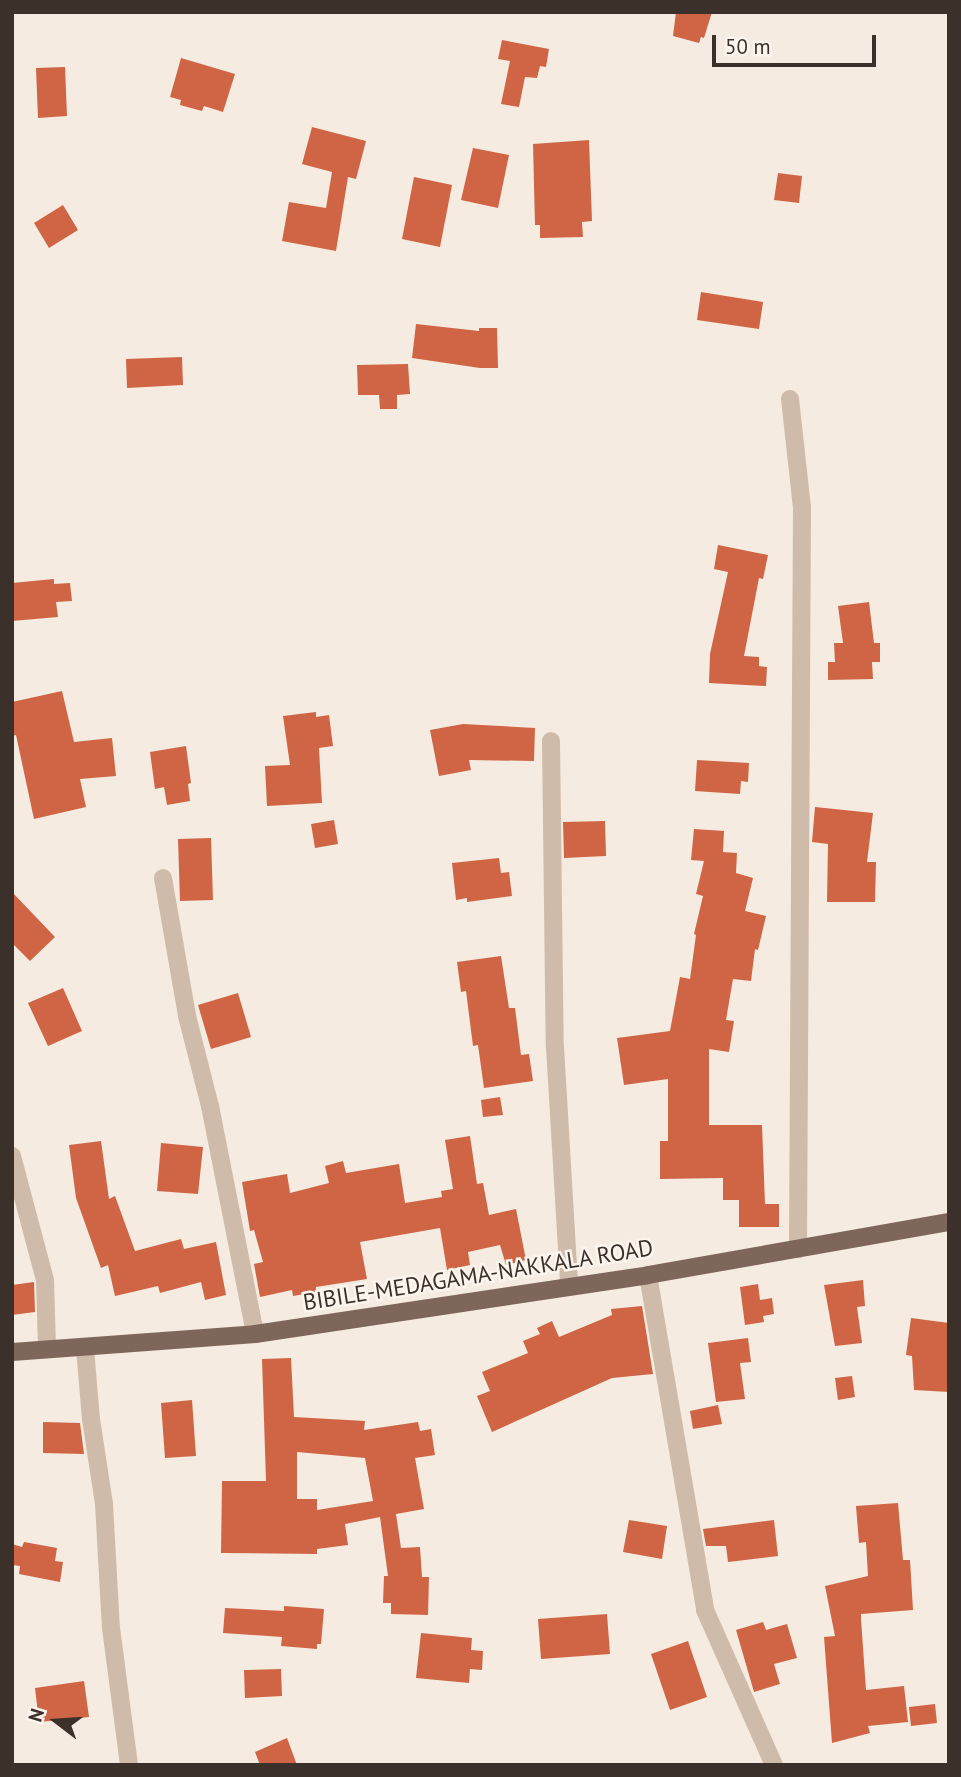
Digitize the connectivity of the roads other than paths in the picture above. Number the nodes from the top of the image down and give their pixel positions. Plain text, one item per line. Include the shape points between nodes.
1 (790, 399) dead end
2 (551, 741) dead end
3 (163, 878) dead end
4 (12, 1156) edge
5 (949, 1222) edge
6 (798, 1249) junction
7 (648, 1275) junction
8 (569, 1285) junction
9 (255, 1334) junction
10 (85, 1348) junction
11 (47, 1349) junction
12 (12, 1352) edge
13 (129, 1765) edge
14 (775, 1765) edge

1 - 6 lane via 802,507
2 - 8 lane via 555,1046
3 - 9 lane via 187,1016 210,1106
4 - 11 lane via 45,1280
5 - 6 main road, BIBILE-MEDAGAMA-NAKKALA ROAD
6 - 7 main road, BIBILE-MEDAGAMA-NAKKALA ROAD
7 - 8 main road, BIBILE-MEDAGAMA-NAKKALA ROAD
7 - 14 lane via 705,1610
8 - 9 main road, BIBILE-MEDAGAMA-NAKKALA ROAD
9 - 10 main road, BIBILE-MEDAGAMA-NAKKALA ROAD
10 - 11 main road, BIBILE-MEDAGAMA-NAKKALA ROAD
10 - 13 lane via 104,1504 111,1628
11 - 12 main road, BIBILE-MEDAGAMA-NAKKALA ROAD

